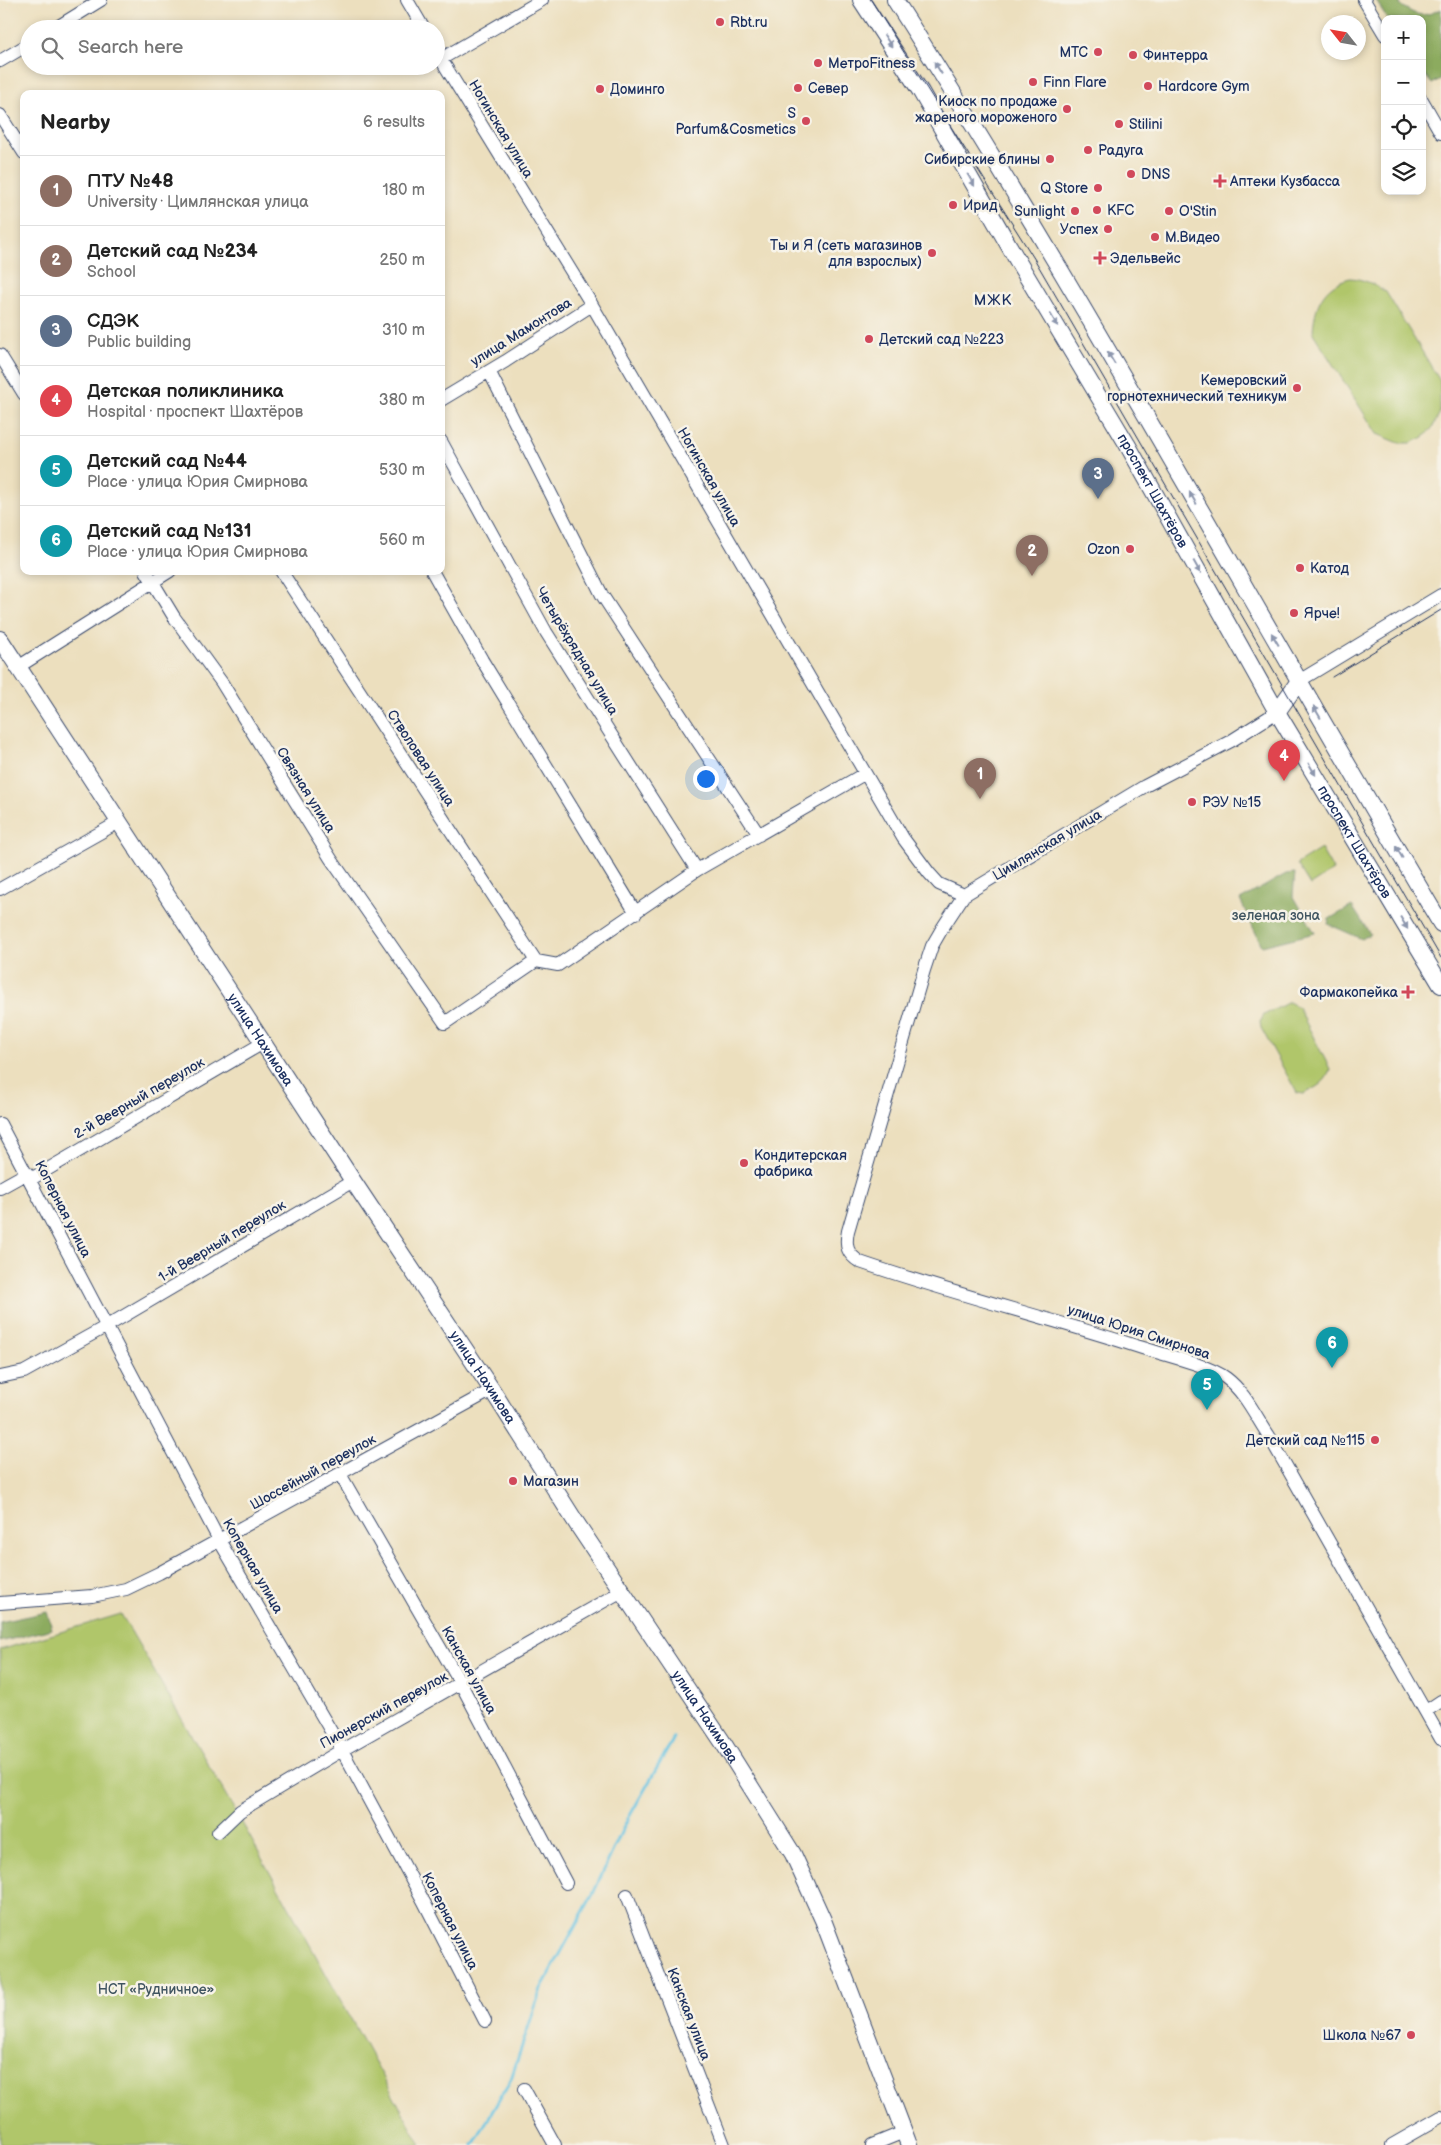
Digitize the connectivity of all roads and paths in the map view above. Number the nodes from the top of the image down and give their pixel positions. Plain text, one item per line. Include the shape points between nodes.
1 (101, 0) edge
2 (407, 0) edge
3 (542, 0) edge
4 (862, 0) edge
5 (895, 0) edge
6 (1364, 0) edge
7 (69, 20) edge
8 (419, 20) edge
9 (1381, 28) edge
10 (20, 49) edge
11 (445, 52) edge
12 (0, 61) edge
13 (445, 65) edge
14 (1425, 105) edge
15 (0, 115) edge
16 (1441, 133) edge
17 (20, 147) edge
18 (592, 305) junction
19 (0, 355) edge
20 (489, 371) junction
21 (20, 388) edge
22 (445, 398) edge
23 (445, 448) edge
24 (284, 575) edge
25 (434, 575) edge
26 (149, 577) edge
27 (1441, 595) edge
28 (0, 639) edge
29 (18, 667) junction
30 (1299, 681) junction
31 (1277, 712) junction
32 (864, 774) junction
33 (119, 822) junction
34 (759, 835) junction
35 (697, 870) junction
36 (0, 889) edge
37 (964, 895) junction
38 (636, 913) junction
39 (1441, 924) edge
40 (536, 961) junction
41 (1441, 985) edge
42 (263, 1043) junction
43 (0, 1124) edge
44 (29, 1176) junction
45 (353, 1180) junction
46 (0, 1188) edge
47 (846, 1246) joint
48 (106, 1326) junction
49 (0, 1377) edge
50 (492, 1390) junction
51 (340, 1474) junction
52 (219, 1540) junction
53 (622, 1591) junction
54 (0, 1603) edge
55 (461, 1684) junction
56 (1441, 1701) edge
57 (1426, 1711) junction
58 (1441, 1739) edge
59 (342, 1750) junction
60 (218, 1832) dead end
61 (566, 1883) dead end
62 (626, 1894) dead end
63 (485, 2021) dead end
64 (524, 2089) dead end
65 (1441, 2117) edge
66 (906, 2138) edge
67 (555, 2145) edge
68 (724, 2145) edge
69 (872, 2145) edge
70 (1392, 2145) edge

1 - 7 street
2 - 8 street
3 - 11 street
4 -> 31 main road, проспект Шахтёров via 921,92 1127,444
30 -> 5 main road via 1112,359
6 - 9 street
10 - 12 street
13 - 18 street, Ногинская улица
14 - 16 street
15 - 17 street
18 - 20 street, улица Мамонтова
18 - 32 street, Ногинская улица
19 - 21 street
20 - 22 street, улица Мамонтова
20 - 34 street via 602,595
23 - 35 street, Четырёхрядная улица via 546,632
24 - 40 street, Стволовая улица
25 - 38 street via 482,660
26 - 29 street
26 - 40 street, Связная улица via 222,683 331,859 445,1023
27 - 30 street, Цимлянская улица
28 - 29 main road, улица Нахимова
29 - 33 main road, улица Нахимова
30 - 31 main road, Цимлянская улица
39 -> 30 main road
31 - 37 street, Цимлянская улица via 1231,741 1145,786
31 -> 41 main road, проспект Шахтёров
32 - 34 street
32 - 37 street, Ногинская улица via 903,838 929,873 939,884
33 - 36 street
33 - 42 main road, улица Нахимова
34 - 35 street
35 - 38 street
37 - 47 street, Цимлянская улица via 932,946
38 - 40 street via 558,965
42 - 44 street, 2-й Веерный переулок
42 - 45 main road, улица Нахимова
43 - 44 street, Коперная улица
44 - 46 street, 2-й Веерный переулок
44 - 48 street, Коперная улица
45 - 48 street, 1-й Веерный переулок
45 - 50 main road, улица Нахимова
47 - 57 street, улица Юрия Смирнова via 853,1258 869,1265 1184,1361 1226,1378 1241,1394 1269,1436
48 - 49 street, 1-й Веерный переулок via 24,1372
48 - 52 street, Коперная улица
50 - 51 street, Шоссейный переулок
50 - 53 main road, улица Нахимова
51 - 52 street, Шоссейный переулок
51 - 55 street, Канская улица
52 - 54 street, Шоссейный переулок via 126,1589 92,1596
52 - 59 street, Коперная улица
53 - 55 street, Пионерский переулок
53 - 66 main road, улица Нахимова via 793,1854 823,1920
55 - 59 street, Пионерский переулок
55 - 61 street, Канская улица
56 - 57 street
57 - 58 street, улица Юрия Смирнова
59 - 60 street, Пионерский переулок via 240,1812
59 - 63 street, Коперная улица
62 - 68 street, Канская улица
64 - 67 street
65 - 70 street
66 - 69 street

